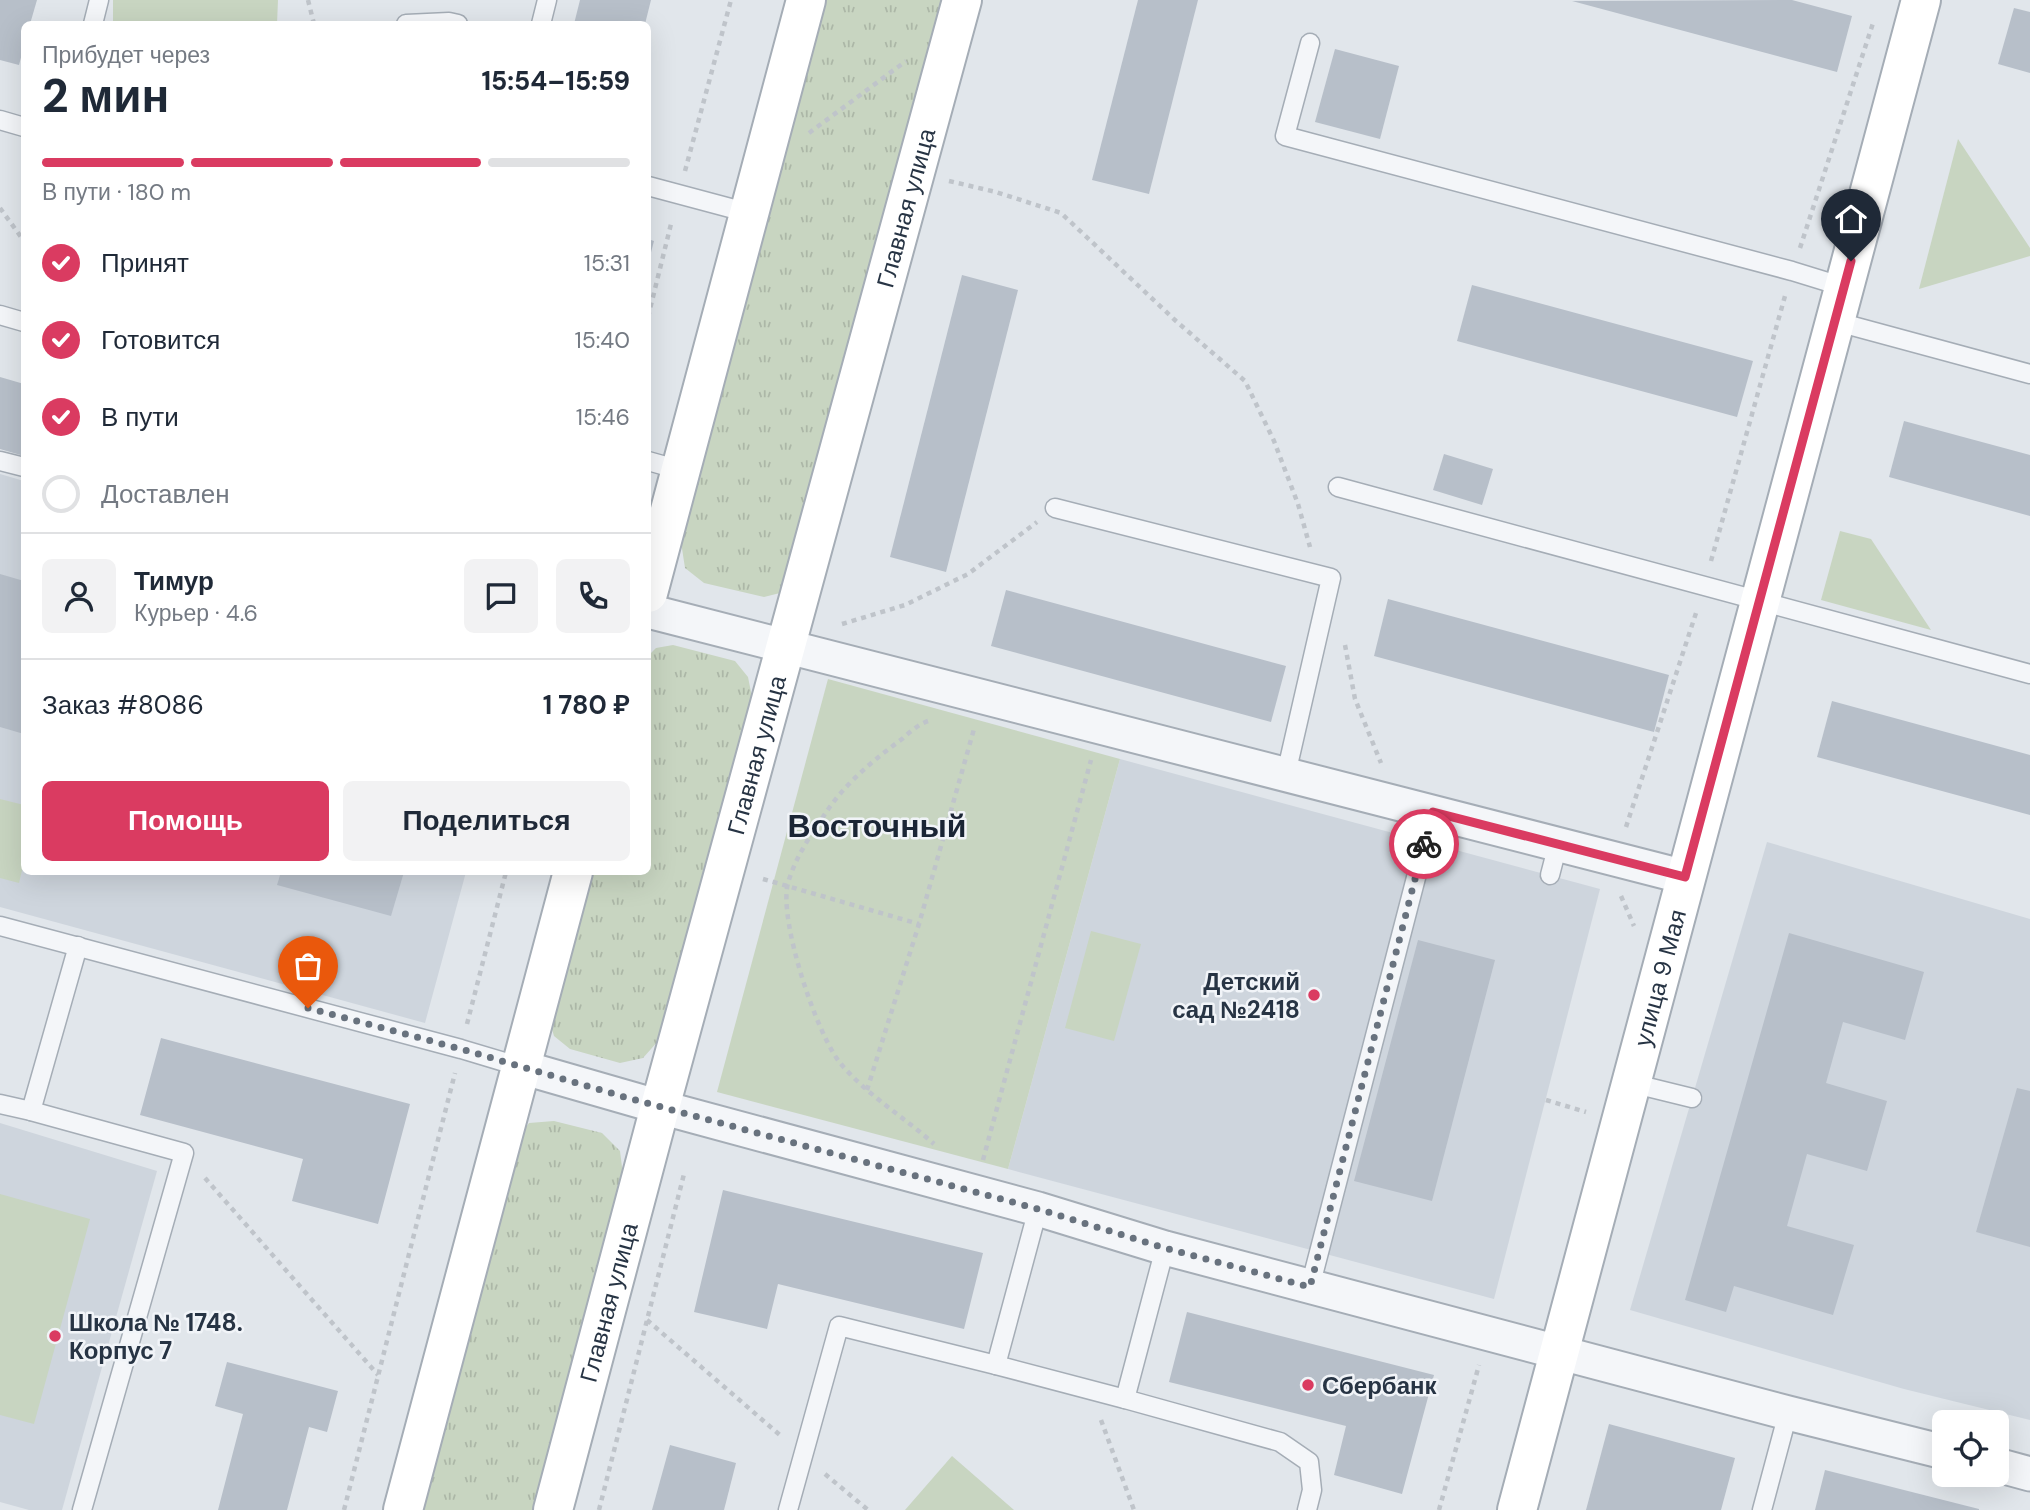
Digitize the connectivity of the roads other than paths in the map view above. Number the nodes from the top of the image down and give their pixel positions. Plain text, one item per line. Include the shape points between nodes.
1 (99, 0) edge
2 (547, 0) edge
3 (806, 0) edge
4 (962, 0) edge
5 (1921, 0) edge
6 (94, 21) edge
7 (542, 21) edge
8 (1310, 43) dead end
9 (0, 120) edge
10 (21, 126) edge
11 (651, 187) edge
12 (749, 213) junction
13 (1839, 304) junction
14 (0, 316) edge
15 (21, 321) edge
16 (2030, 374) edge
17 (0, 461) edge
18 (664, 465) edge
19 (21, 466) edge
20 (1338, 487) dead end
21 (1055, 509) road end
22 (651, 569) edge
23 (1759, 601) junction
24 (651, 612) edge
25 (786, 646) junction
26 (2030, 674) edge
27 (1286, 774) junction
28 (1433, 812) junction
29 (572, 875) edge
30 (1685, 877) junction
31 (0, 926) edge
32 (78, 946) junction
33 (521, 1067) junction
34 (1631, 1083) junction
35 (1692, 1098) dead end
36 (0, 1104) edge
37 (660, 1107) junction
38 (31, 1111) junction
39 (1038, 1209) junction
40 (1165, 1248) junction
41 (1310, 1287) junction
42 (1559, 1353) junction
43 (996, 1365) junction
44 (1125, 1399) junction
45 (1788, 1413) junction
46 (1932, 1449) edge
47 (2009, 1468) edge
48 (2030, 1474) edge
49 (82, 1510) edge
50 (403, 1510) edge
51 (553, 1510) edge
52 (788, 1510) edge
53 (1307, 1510) edge
54 (1517, 1510) edge
55 (1762, 1510) edge

1 - 6 lane
2 - 7 lane
3 - 12 street
4 - 25 street, Главная улица
5 - 13 street, улица 9 Мая
8 - 13 lane via 1285,136 1792,271
9 - 10 lane
11 - 12 lane
12 - 18 street
13 - 16 lane
13 - 23 street, улица 9 Мая
14 - 15 lane
17 - 19 lane
18 - 22 street
20 - 23 lane
21 - 27 lane via 1331,578
23 - 26 lane
23 - 30 street, улица 9 Мая
24 - 25 street
25 - 27 street
25 - 37 street, Главная улица
27 - 28 street
28 - 30 street via 1554,860
28 - 41 lane
29 - 33 street
30 - 34 street, улица 9 Мая
31 - 32 lane
32 - 33 lane
32 - 38 lane
33 - 37 street
33 - 50 street
34 - 35 lane
34 - 42 street, улица 9 Мая
36 - 38 lane
37 - 39 street
37 - 51 street, Главная улица
38 - 49 lane via 184,1153
39 - 40 street
39 - 43 lane
40 - 41 street
40 - 44 lane
41 - 42 street
42 - 45 street
42 - 54 street, улица 9 Мая
43 - 44 lane
43 - 52 lane via 839,1326
44 - 53 lane via 1280,1442 1309,1462 1312,1490
45 - 46 street
45 - 55 lane
47 - 48 street

